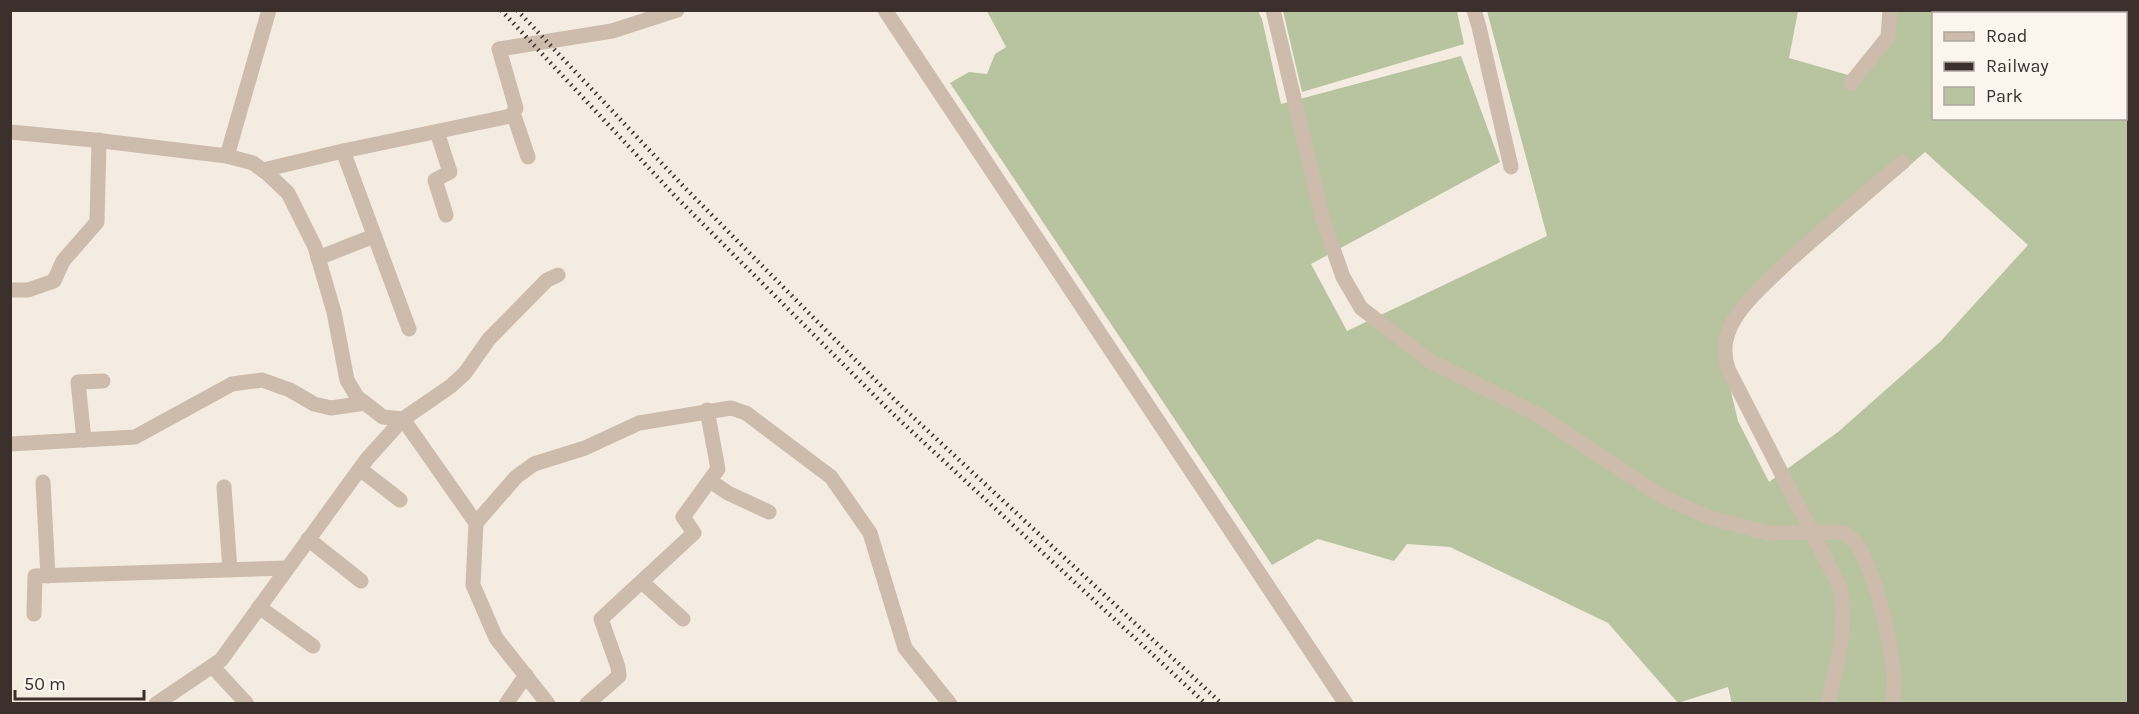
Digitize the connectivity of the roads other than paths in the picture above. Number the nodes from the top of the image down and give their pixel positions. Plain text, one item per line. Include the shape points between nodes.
1 (268, 10) edge
2 (677, 10) edge
3 (885, 10) edge
4 (1273, 10) edge
5 (1474, 10) edge
6 (1890, 10) edge
7 (1851, 82) dead end
8 (513, 113) junction
9 (10, 132) edge
10 (437, 132) junction
11 (99, 140) junction
12 (343, 151) junction
13 (227, 156) junction
14 (528, 157) dead end
15 (1903, 162) dead end
16 (1511, 167) dead end
17 (263, 170) junction
18 (446, 215) dead end
19 (374, 236) junction
20 (318, 258) junction
21 (558, 275) dead end
22 (10, 290) edge
23 (409, 329) dead end
24 (103, 381) dead end
25 (365, 404) junction
26 (707, 410) junction
27 (403, 419) junction
28 (84, 440) junction
29 (10, 444) edge
30 (360, 469) junction
31 (714, 475) junction
32 (43, 483) dead end
33 (224, 487) dead end
34 (400, 500) dead end
35 (769, 512) dead end
36 (476, 523) junction
37 (308, 539) junction
38 (287, 568) junction
39 (230, 570) junction
40 (48, 576) junction
41 (361, 581) dead end
42 (642, 582) junction
43 (260, 607) junction
44 (34, 614) dead end
45 (682, 619) dead end
46 (313, 646) dead end
47 (212, 666) junction
48 (526, 675) junction
49 (167, 701) edge
50 (247, 704) edge
51 (506, 704) edge
52 (548, 704) edge
53 (587, 704) edge
54 (950, 704) edge
55 (1346, 704) edge
56 (1828, 704) edge
57 (1893, 704) edge

1 - 13 street
2 - 8 street via 612,31 499,49 516,108
3 - 55 street
4 - 57 street, bridge via 1323,220 1343,277 1361,308 1430,361 1535,413 1663,497 1708,517 1768,533 1845,533 1868,563 1877,591 1893,668
5 - 16 street
6 - 7 street via 1888,37
8 - 10 street
8 - 14 street
9 - 11 street
10 - 12 street
10 - 18 street via 450,172 435,180
11 - 13 street
11 - 22 street via 97,222 63,261 54,281 28,290
12 - 17 street
12 - 19 street
13 - 17 street
15 - 56 street via 1755,293 1737,315 1724,345 1728,369 1840,587 1844,606 1842,640
17 - 20 street via 288,193
19 - 20 street
19 - 23 street
20 - 25 street via 334,312 347,380
21 - 27 street via 547,280 489,339 465,373
24 - 28 street via 71,382
25 - 27 street via 383,417
25 - 28 street via 332,408 314,404 262,380 232,384 135,437
26 - 31 street
26 - 36 street via 639,423 585,448 534,464 516,477
26 - 54 street via 731,408 746,413 831,477 870,533 904,648
27 - 30 street
27 - 36 street
28 - 29 street
30 - 34 street
30 - 37 street
31 - 35 street via 728,493
31 - 42 street via 683,517 694,533
32 - 40 street
33 - 39 street
36 - 48 street via 473,585 496,638
37 - 38 street
37 - 41 street
38 - 39 street
38 - 43 street
39 - 40 street
40 - 44 street via 35,576
42 - 45 street
42 - 53 street via 601,619 619,676
43 - 46 street
43 - 47 street via 221,660
47 - 49 street
47 - 50 street
48 - 51 street
48 - 52 street

